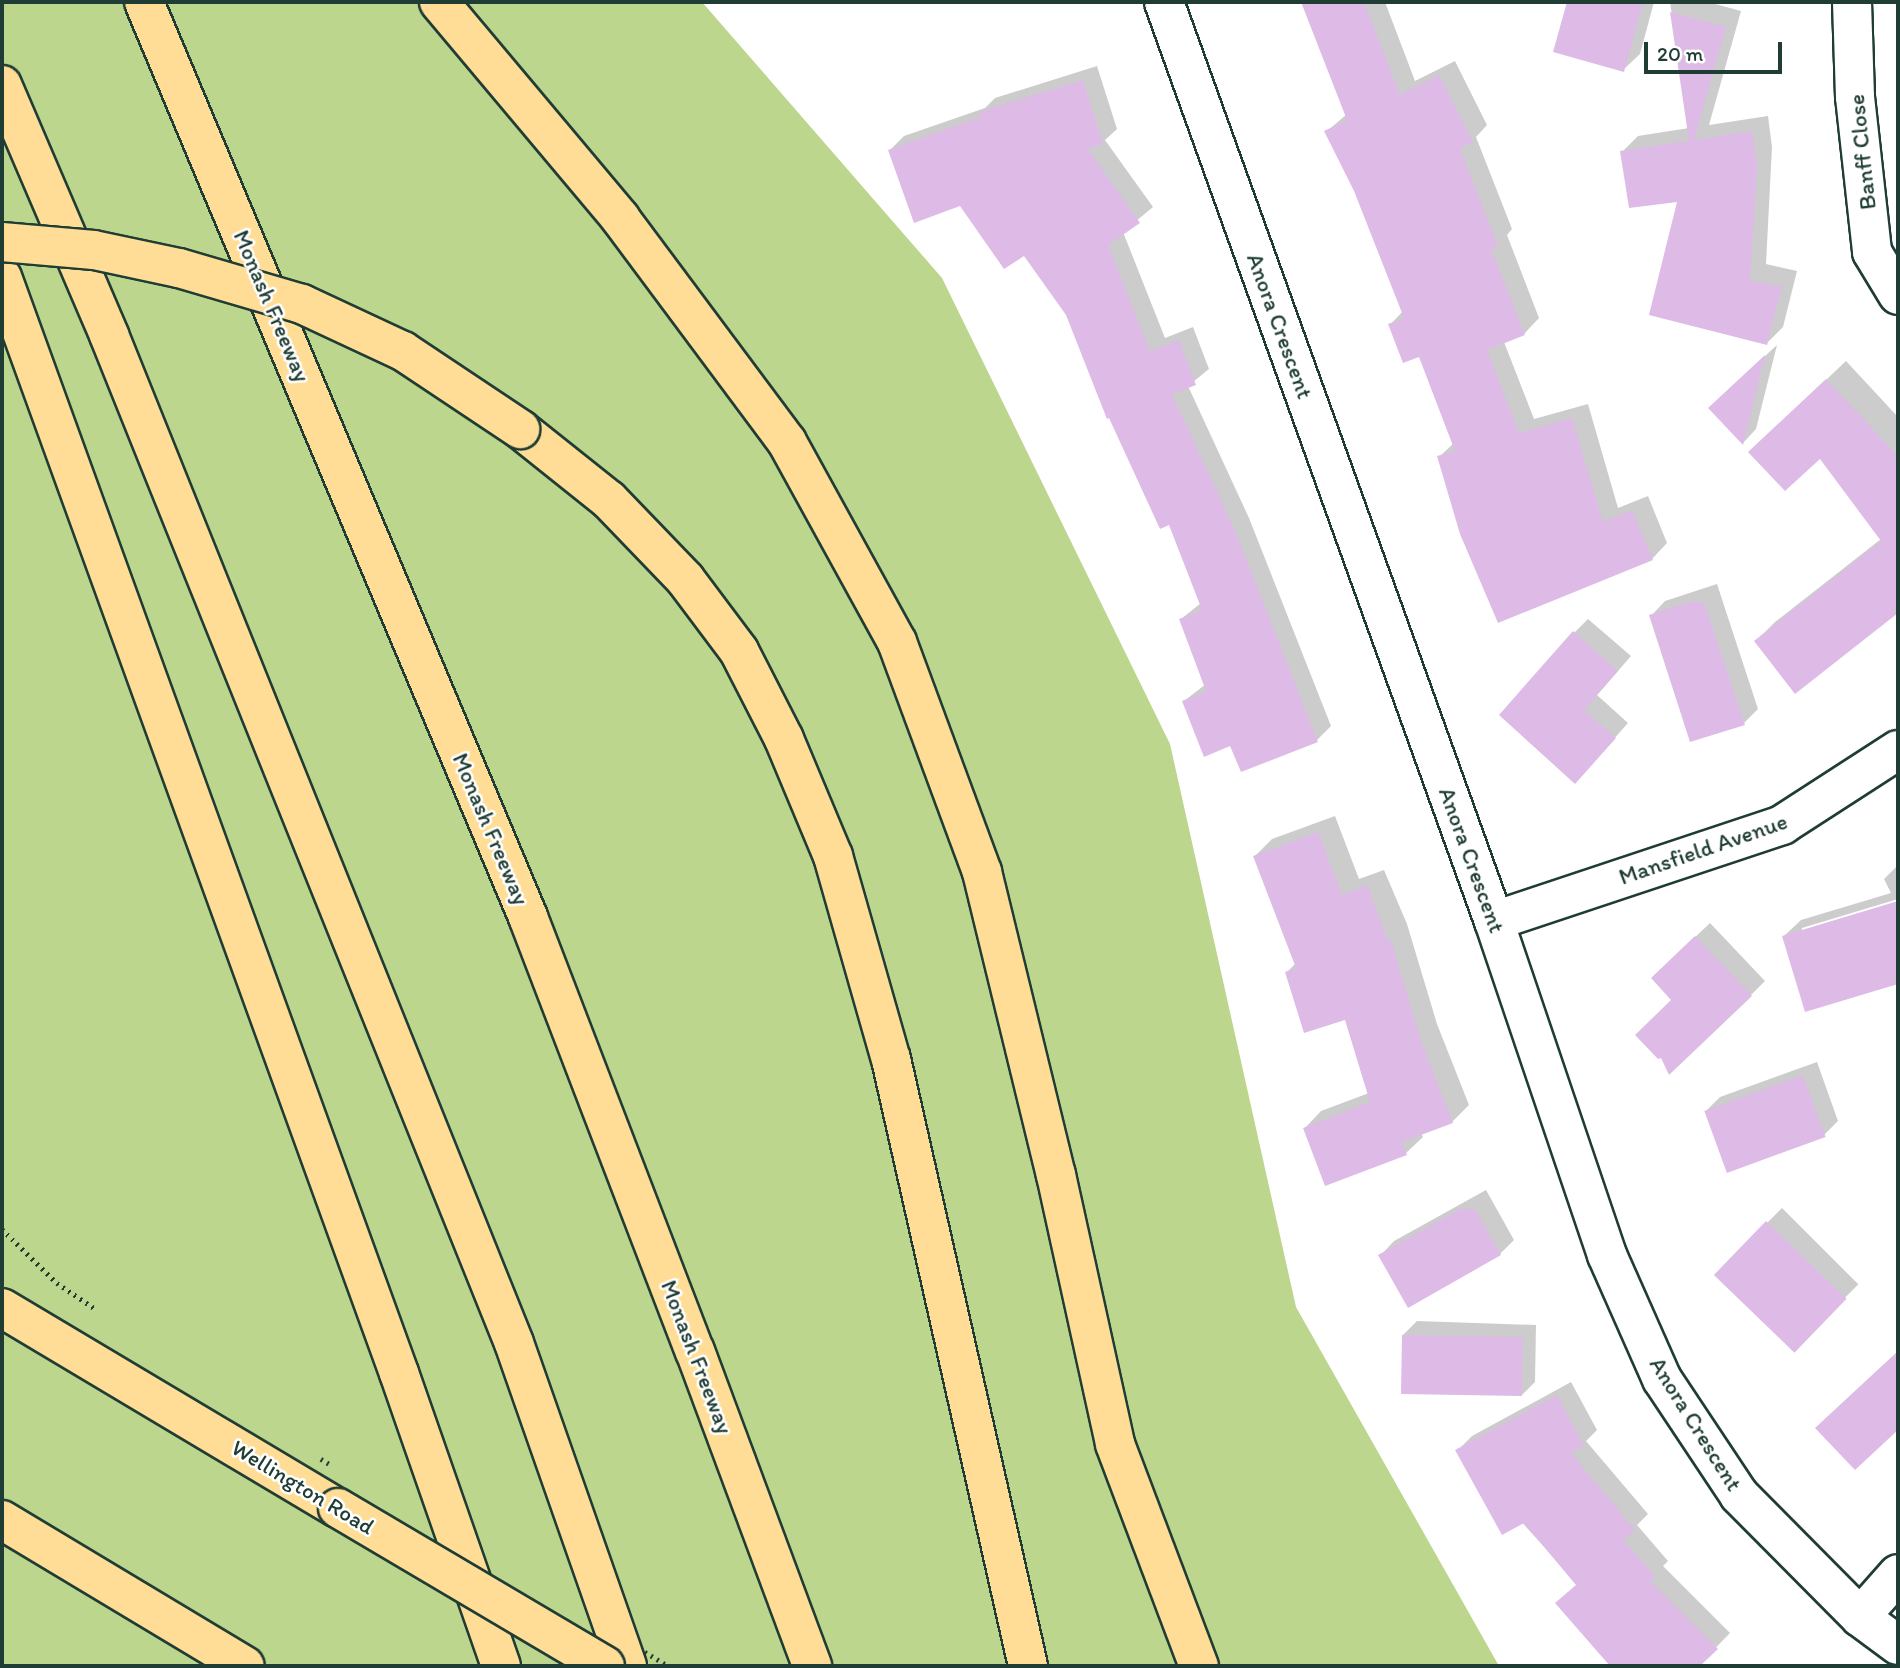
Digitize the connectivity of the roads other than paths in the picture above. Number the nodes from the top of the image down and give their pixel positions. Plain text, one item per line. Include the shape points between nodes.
1 (144, 2) edge
2 (439, 2) edge
3 (1164, 2) edge
4 (1852, 2) edge
5 (2, 85) edge
6 (2, 242) edge
7 (2, 277) edge
8 (1898, 296) edge
9 (1898, 750) edge
10 (1494, 921) junction
11 (2, 1308) edge
12 (2, 1520) edge
13 (1898, 1574) edge
14 (1860, 1617) junction
15 (1898, 1645) edge
16 (245, 1666) edge
17 (501, 1666) edge
18 (605, 1666) edge
19 (627, 1666) edge
20 (812, 1666) edge
21 (1028, 1666) edge
22 (1199, 1666) edge

1 - 20 highway, Monash Freeway via 528,917
2 - 22 highway via 620,218 787,442 897,642 982,872 1115,1444
3 - 10 street, Anora Crescent
4 - 8 street, Banff Close via 1855,97 1872,252
5 - 19 highway via 114,348 514,1343
6 - 21 highway, bridge via 94,250 179,268 302,304 403,351 520,429 609,500 685,579 739,651 784,739 833,856 891,1059
7 - 17 highway
9 - 10 street, Mansfield Avenue via 1782,825
10 - 14 street, Anora Crescent via 1607,1255 1662,1379 1739,1495
11 - 18 highway, Wellington Road, bridge
12 - 16 highway
13 - 14 street
14 - 15 street, Anora Crescent

